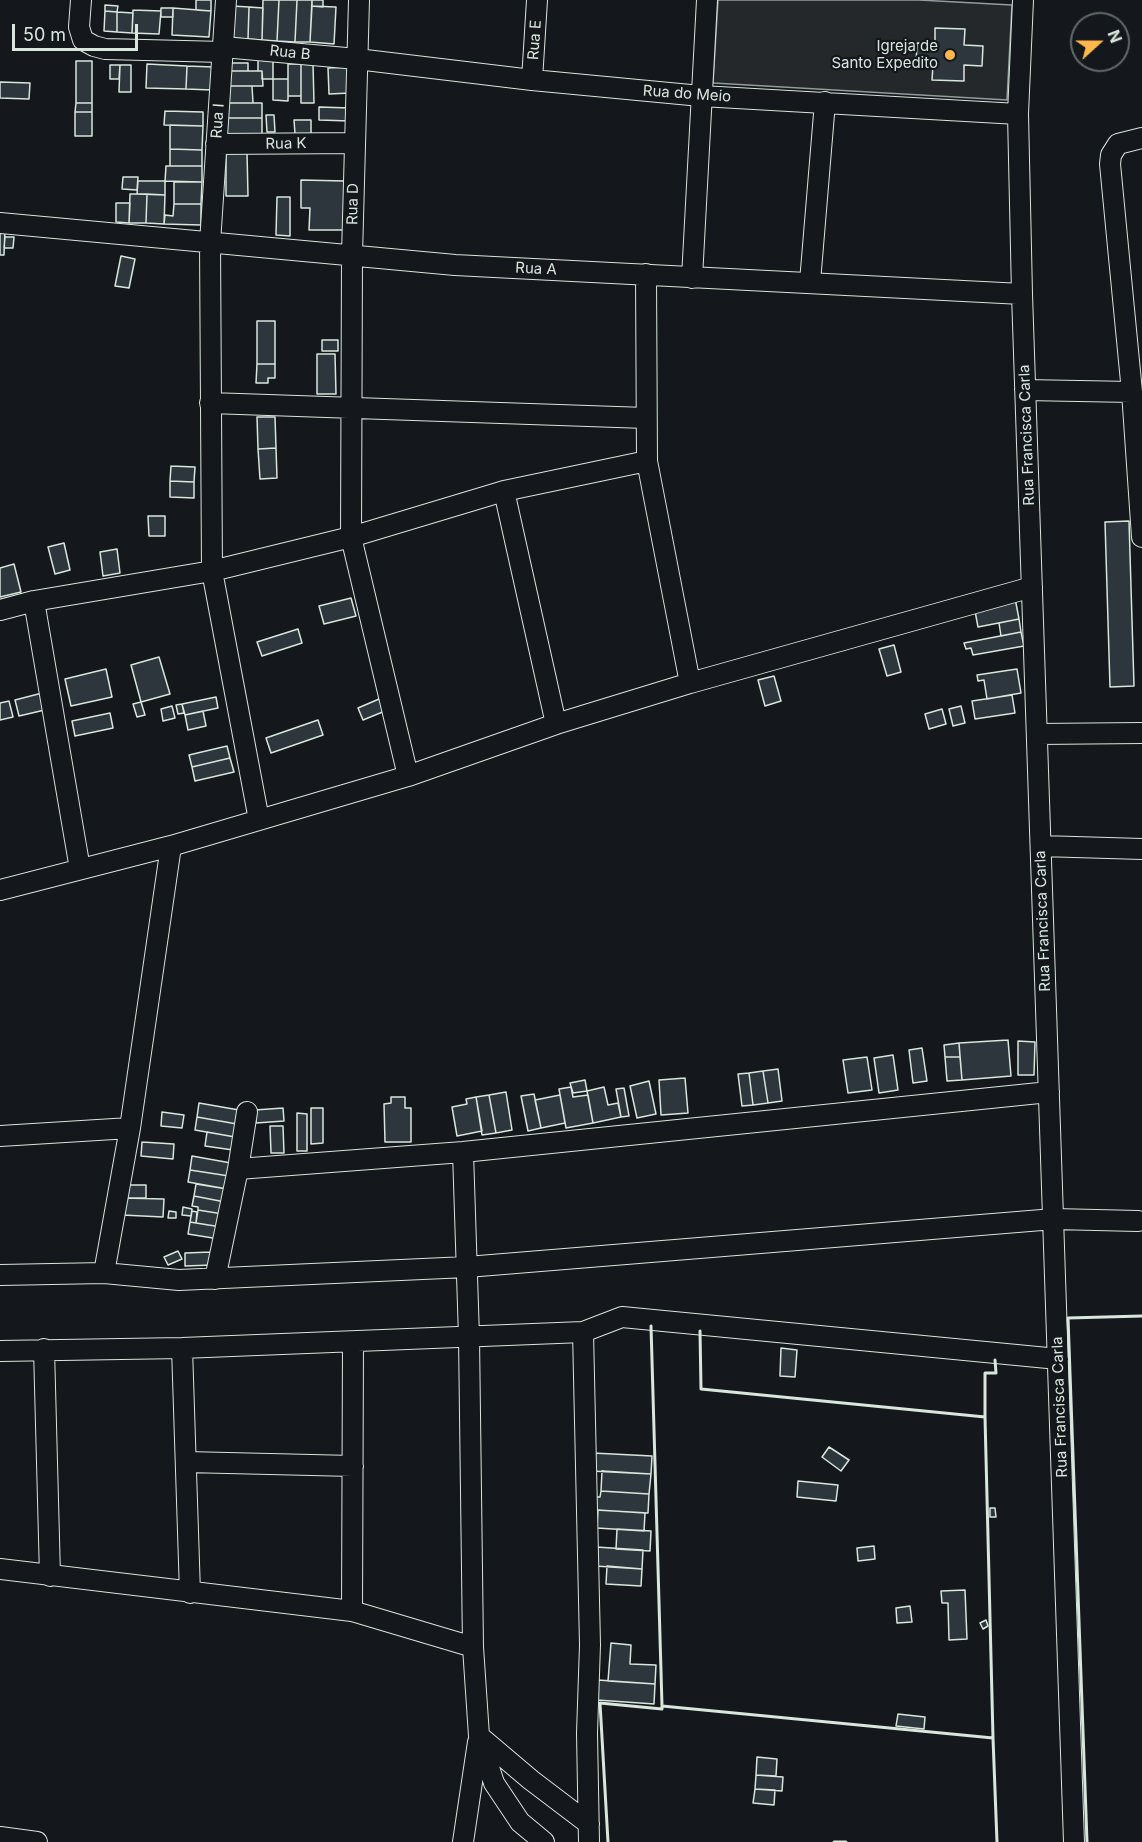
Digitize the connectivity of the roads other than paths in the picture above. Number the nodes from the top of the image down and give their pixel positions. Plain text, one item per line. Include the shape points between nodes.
1 (81, 0) edge
2 (226, 0) edge
3 (359, 0) edge
4 (537, 0) edge
5 (706, 0) edge
6 (1023, 0) edge
7 (223, 49) junction
8 (357, 59) junction
9 (532, 80) junction
10 (701, 96) junction
11 (825, 102) junction
12 (1018, 114) junction
13 (1142, 138) edge
14 (355, 143) junction
15 (216, 144) junction
16 (0, 223) edge
17 (210, 243) junction
18 (352, 255) junction
19 (646, 274) junction
20 (692, 278) junction
21 (810, 282) junction
22 (1022, 294) junction
23 (1025, 390) junction
24 (1132, 392) junction
25 (210, 403) junction
26 (351, 408) junction
27 (646, 418) junction
28 (647, 461) junction
29 (504, 491) junction
30 (351, 537) junction
31 (1142, 537) edge
32 (213, 571) junction
33 (1032, 587) junction
34 (34, 602) junction
35 (0, 610) edge
36 (690, 683) junction
37 (556, 724) junction
38 (1142, 733) edge
39 (1037, 734) junction
40 (408, 776) junction
41 (259, 820) junction
42 (171, 846) junction
43 (1041, 846) junction
44 (1142, 849) edge
45 (80, 869) junction
46 (0, 890) edge
47 (1049, 1092) junction
48 (247, 1112) dead end
49 (130, 1128) junction
50 (0, 1136) edge
51 (463, 1152) junction
52 (238, 1170) junction
53 (1054, 1219) junction
54 (1138, 1221) dead end
55 (467, 1267) junction
56 (104, 1273) junction
57 (0, 1275) edge
58 (215, 1279) junction
59 (583, 1332) junction
60 (469, 1337) junction
61 (353, 1342) junction
62 (182, 1348) junction
63 (44, 1349) junction
64 (0, 1351) edge
65 (1058, 1359) junction
66 (186, 1462) junction
67 (353, 1466) junction
68 (0, 1569) edge
69 (50, 1576) junction
70 (190, 1593) junction
71 (352, 1611) junction
72 (473, 1647) junction
73 (479, 1736) junction
74 (589, 1833) edge
75 (0, 1837) edge
76 (37, 1842) edge
77 (463, 1842) edge
78 (544, 1842) edge
79 (1074, 1842) edge

1 - 7 street, Rua B via 79,27 83,40 94,46
2 - 7 street, Rua I
3 - 8 street, Rua D
4 - 9 street, Rua E
5 - 10 street
6 - 12 street, Rua Francisca Carla
7 - 8 street, Rua B
7 - 15 street, Rua I
8 - 9 street, Rua do Meio
8 - 14 street, Rua D
9 - 10 street, Rua do Meio
10 - 11 street, Rua do Meio
10 - 20 street
11 - 12 street, Rua do Meio
11 - 21 street
12 - 22 street, Rua Francisca Carla
13 - 24 street via 1114,148 1110,164
14 - 15 street, Rua K
14 - 18 street, Rua D
15 - 17 street, Rua I
16 - 17 street, Rua A
17 - 18 street, Rua A
17 - 25 street, Rua I
18 - 19 street, Rua A via 455,265
18 - 26 street, Rua D
19 - 20 street, Rua A
19 - 27 street
20 - 21 street, Rua A
21 - 22 street, Rua A
22 - 23 street, Rua Francisca Carla
23 - 24 street
23 - 33 street, Rua Francisca Carla
24 - 31 street
25 - 26 street
25 - 32 street, Rua I
26 - 27 street
26 - 30 street, Rua D
27 - 28 street
28 - 29 street
28 - 36 street
29 - 30 street
29 - 37 street
30 - 32 street
30 - 40 street, Rua D
32 - 34 street
32 - 41 street, Rua I
33 - 36 street
33 - 39 street, Rua Francisca Carla
34 - 35 street
34 - 45 street
36 - 37 street
37 - 40 street
38 - 39 street
39 - 43 street, Rua Francisca Carla
40 - 41 street
41 - 42 street
42 - 45 street
42 - 49 street
43 - 44 street
43 - 47 street, Rua Francisca Carla
45 - 46 street
47 - 51 street
47 - 53 street, Rua Francisca Carla
48 - 52 street
49 - 50 street
49 - 56 street
51 - 52 street
51 - 55 street
52 - 58 street
53 - 54 street
53 - 55 street
53 - 65 street, Rua Francisca Carla
55 - 58 street
55 - 60 street
56 - 57 street
56 - 58 street
59 - 60 street
59 - 65 street via 622,1317
59 - 74 street via 590,1645
60 - 61 street
60 - 72 street
61 - 62 street
61 - 67 street
62 - 63 street
62 - 66 street
63 - 64 street
63 - 69 street
65 - 79 street, Rua Francisca Carla
66 - 67 street
66 - 70 street
67 - 71 street
68 - 69 street
69 - 70 street
70 - 71 street
71 - 72 street
72 - 73 street
73 - 74 street
73 - 77 street
73 - 78 street via 494,1783 520,1822
75 - 76 street

